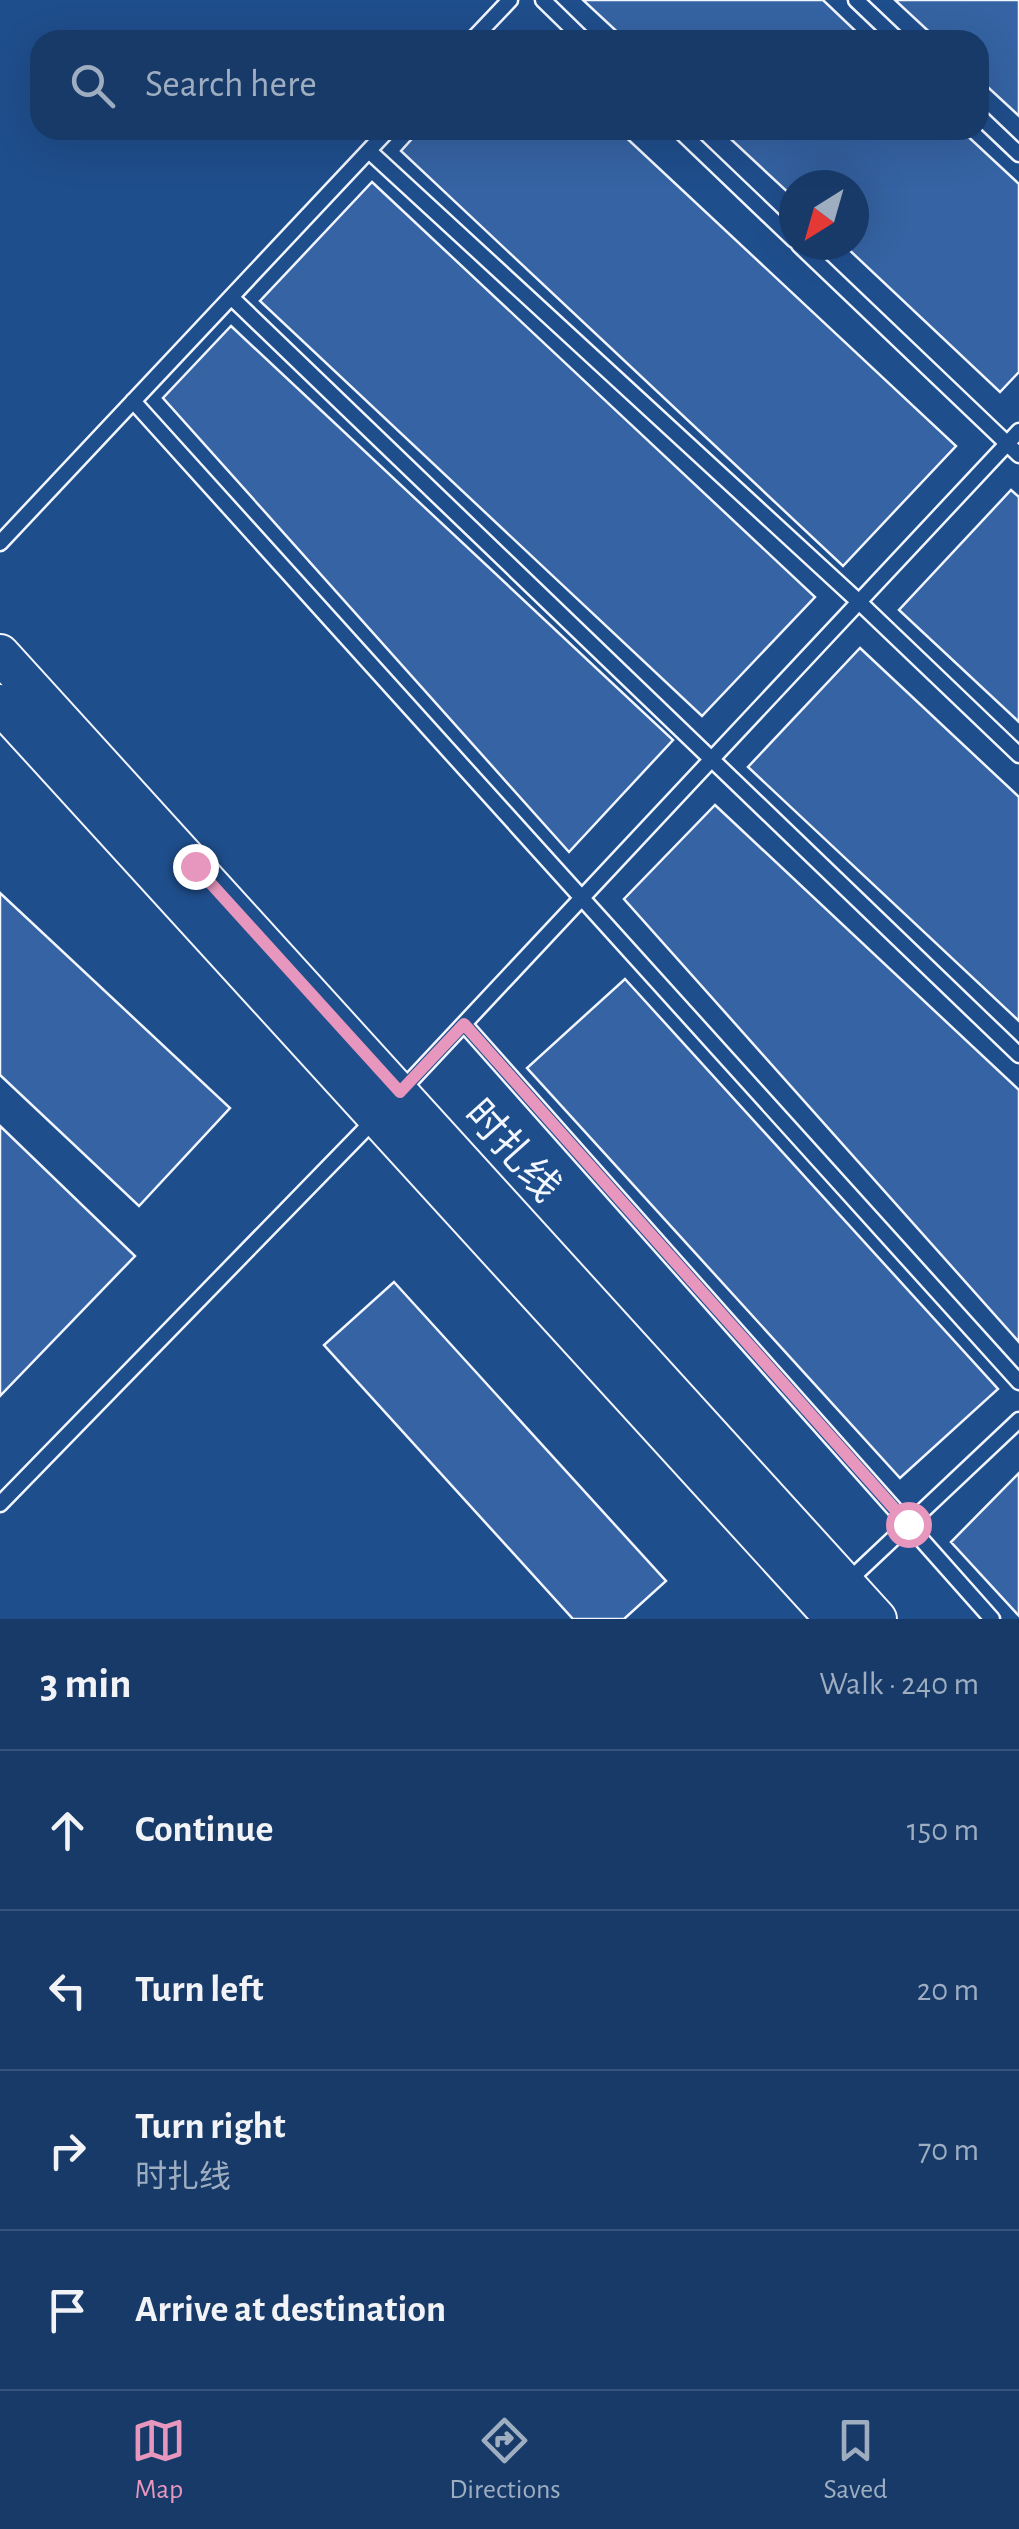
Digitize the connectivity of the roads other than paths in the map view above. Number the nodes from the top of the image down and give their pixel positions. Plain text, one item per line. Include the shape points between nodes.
1 (510, 0) edge
2 (542, 0) edge
3 (856, 0) edge
4 (482, 30) edge
5 (574, 30) edge
6 (888, 30) edge
7 (989, 126) edge
8 (378, 140) edge
9 (690, 140) edge
10 (368, 150) junction
11 (1019, 154) edge
12 (779, 225) edge
13 (816, 260) edge
14 (232, 296) junction
15 (133, 401) junction
16 (1019, 431) edge
17 (1013, 449) edge
18 (0, 544) edge
19 (858, 602) junction
20 (0, 654) edge
21 (0, 704) edge
22 (1019, 755) edge
23 (711, 759) junction
24 (580, 899) junction
25 (464, 1024) junction
26 (1019, 1054) edge
27 (388, 1105) junction
28 (1019, 1382) edge
29 (1019, 1420) edge
30 (0, 1504) edge
31 (908, 1524) junction
32 (834, 1608) edge
33 (877, 1619) edge
34 (992, 1619) edge

1 - 4 lane
2 - 5 lane
3 - 6 lane
7 - 11 lane
8 - 10 lane
9 - 12 lane
10 - 14 lane
10 - 19 lane
13 - 17 lane
14 - 15 lane
14 - 23 lane
15 - 18 lane
15 - 24 lane
16 - 17 lane
17 - 19 lane
19 - 22 lane
19 - 23 lane
20 - 27 main road, 时扎线
21 - 27 main road, 时扎线
23 - 24 lane
23 - 26 lane
24 - 25 lane
24 - 28 lane
25 - 27 lane
25 - 31 lane
27 - 30 lane
27 - 32 main road, 时扎线
29 - 31 lane
31 - 32 lane
31 - 34 lane
32 - 33 main road, 时扎线

